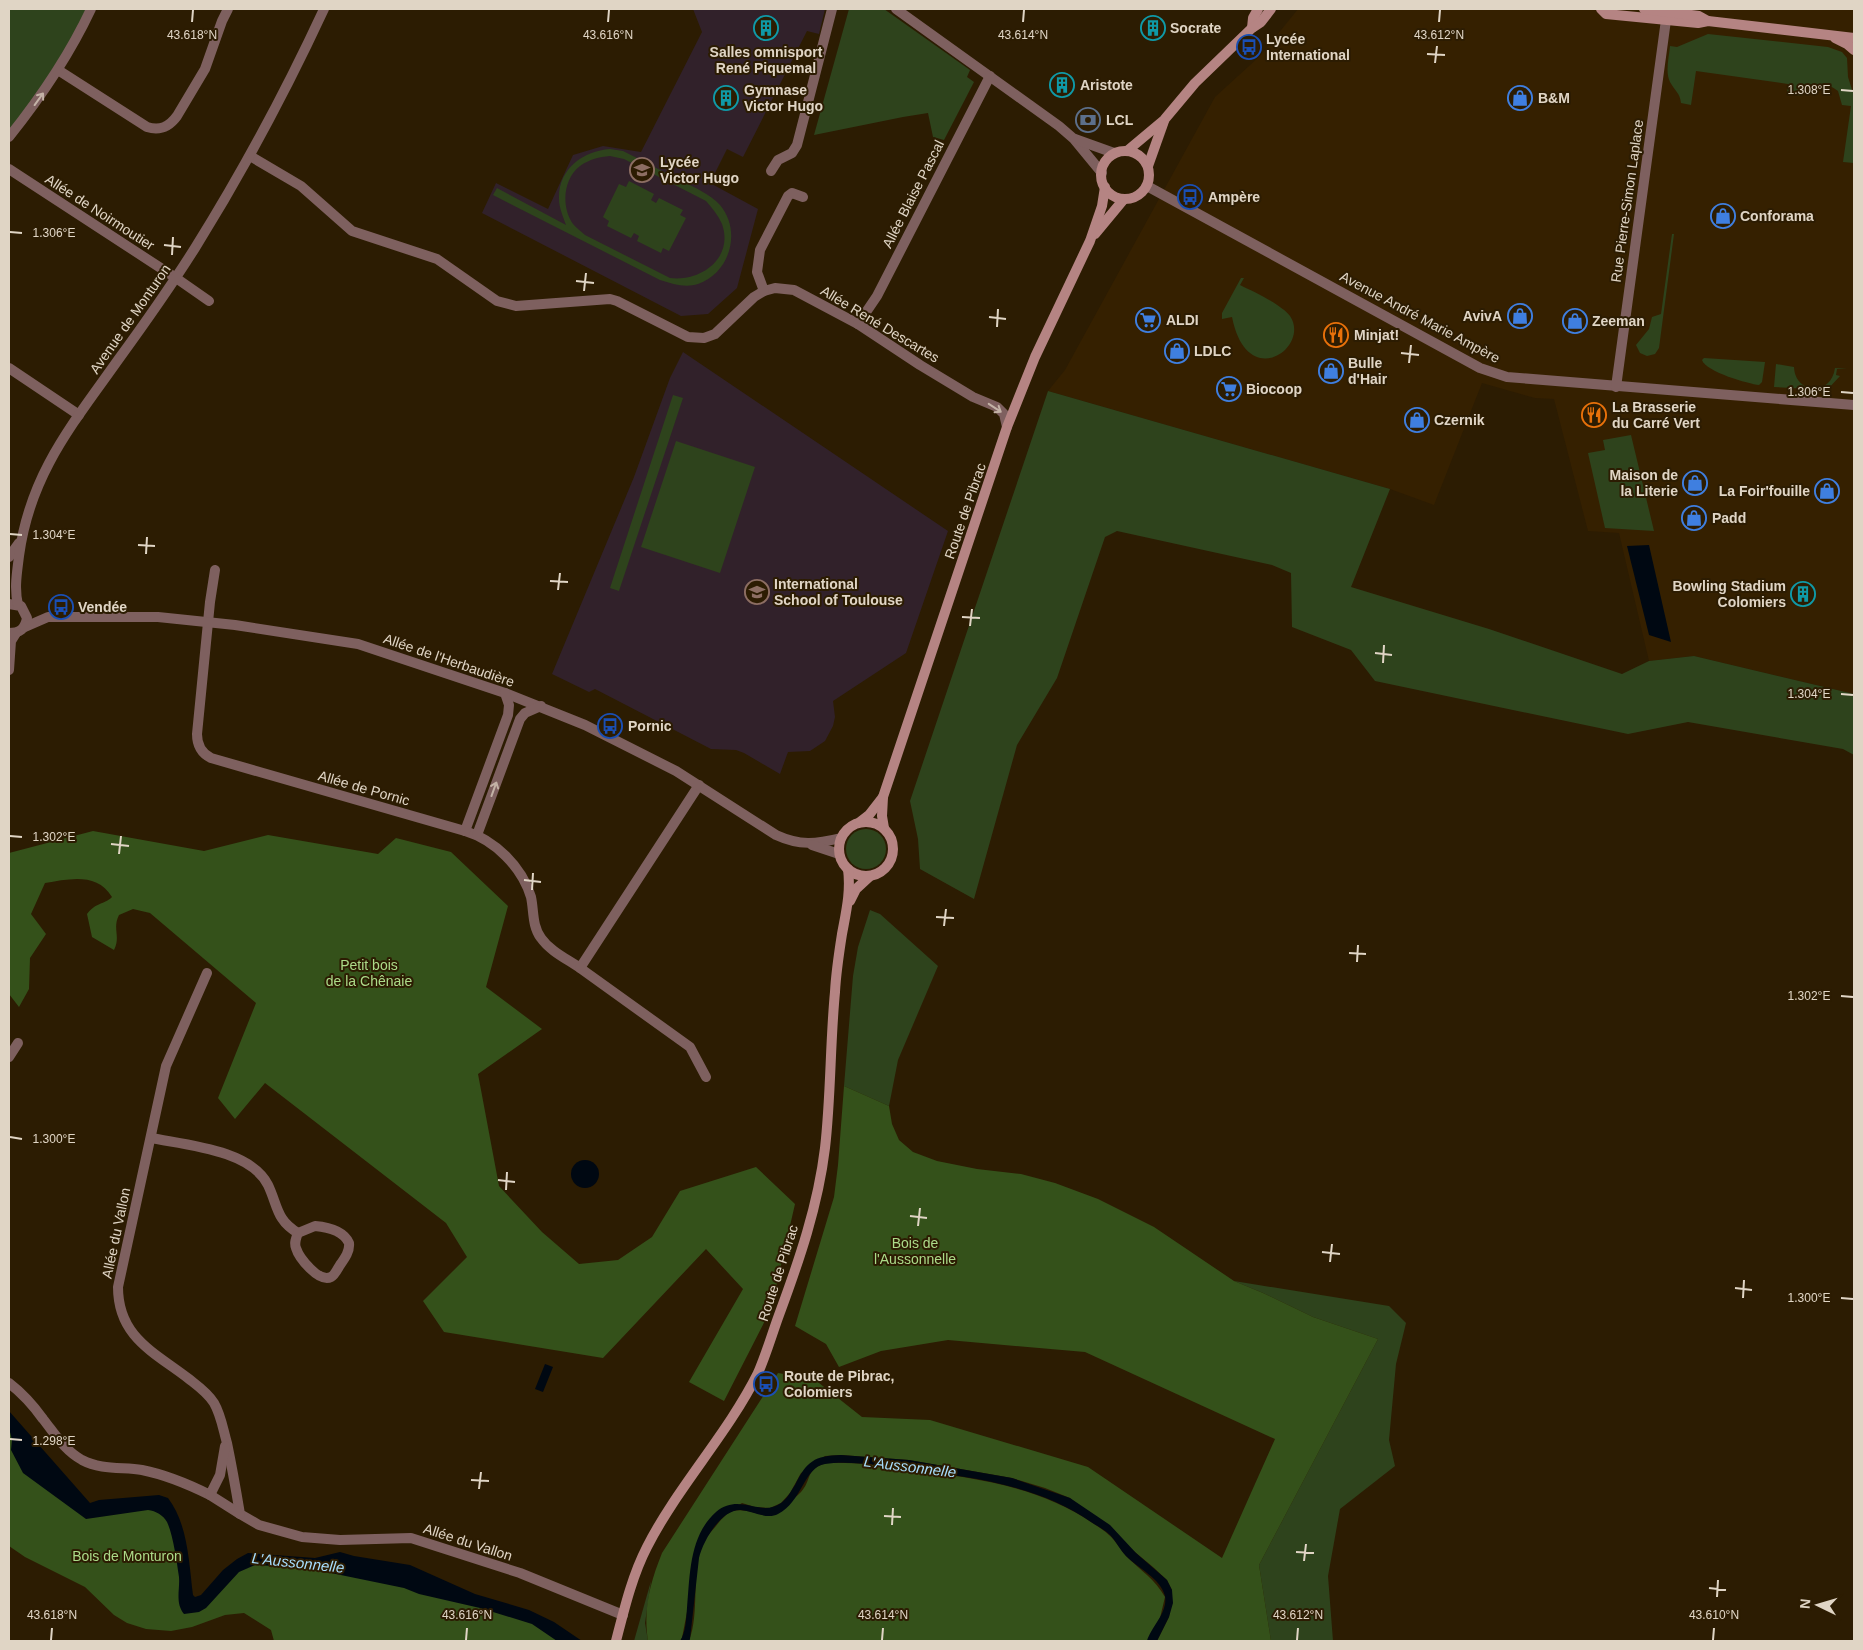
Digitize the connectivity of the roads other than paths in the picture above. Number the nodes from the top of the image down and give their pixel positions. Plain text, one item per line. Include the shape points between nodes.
1 (91, 9) edge
2 (228, 9) edge
3 (324, 9) edge
4 (832, 9) edge
5 (896, 9) edge
6 (1258, 9) edge
7 (1272, 9) edge
8 (1601, 9) edge
9 (1645, 9) edge
10 (1666, 20) junction
11 (1708, 21) junction
12 (1252, 28) junction
13 (1828, 34) junction
14 (1854, 38) edge
15 (1854, 50) edge
16 (58, 70) junction
17 (990, 76) junction
18 (1164, 120) junction
19 (9, 137) edge
20 (1074, 139) junction
21 (1127, 151) junction
22 (1114, 153) junction
23 (250, 156) junction
24 (1148, 166) junction
25 (9, 169) edge
26 (771, 172) dead end
27 (1102, 173) junction
28 (1146, 186) junction
29 (1105, 187) junction
30 (803, 197) dead end
31 (1124, 199) junction
32 (1090, 241) junction
33 (176, 278) junction
34 (764, 291) junction
35 (209, 301) dead end
36 (858, 324) junction
37 (9, 368) edge
38 (1616, 387) junction
39 (1854, 404) edge
40 (79, 415) junction
41 (1007, 427) junction
42 (21, 540) junction
43 (9, 557) edge
44 (215, 570) dead end
45 (9, 592) edge
46 (16, 606) edge
47 (48, 617) junction
48 (208, 622) junction
49 (25, 626) junction
50 (12, 633) edge
51 (9, 670) edge
52 (505, 693) junction
53 (541, 706) junction
54 (699, 785) junction
55 (883, 798) junction
56 (858, 823) junction
57 (884, 828) junction
58 (465, 831) junction
59 (477, 835) junction
60 (841, 838) junction
61 (806, 844) junction
62 (839, 854) junction
63 (848, 869) junction
64 (869, 876) junction
65 (848, 904) junction
66 (580, 968) junction
67 (207, 973) dead end
68 (18, 1042) dead end
69 (9, 1057) edge
70 (706, 1077) dead end
71 (151, 1138) junction
72 (298, 1233) junction
73 (9, 1383) edge
74 (226, 1440) junction
75 (210, 1495) junction
76 (240, 1514) junction
77 (623, 1615) junction
78 (616, 1641) edge

1 - 16 street
2 - 16 street via 205,68 177,116 164,128 147,127
3 - 23 street, Avenue de Monturon
4 - 26 street via 797,145 792,153 778,160
5 - 17 street
6 - 12 main road
7 - 12 main road
8 - 10 main road via 1606,14
9 - 11 main road via 1699,16
10 - 11 main road
10 - 38 street, Rue Pierre-Simon Laplace
11 - 13 main road
12 - 18 main road via 1194,83
13 - 14 main road
13 - 15 main road
19 -> 16 street
17 - 20 street
17 - 36 street, Allée Blaise Pascal via 877,296
18 - 21 main road
18 - 24 main road
20 - 22 street
20 - 27 street
21 - 22 main road
21 - 24 main road via 1140,156
22 - 27 main road via 1106,161
23 - 33 street, Avenue de Monturon
23 - 34 street via 301,186 352,231 438,259 506,304 610,299 688,337 700,338 718,332
24 - 28 main road
25 - 33 street, Allée de Noirmoutier
27 - 29 main road
28 - 31 main road via 1140,194
28 - 38 street, Avenue André Marie Ampère via 1480,368 1507,378
29 - 31 main road
29 - 32 main road, Route de Pibrac
30 - 34 street via 792,193 788,196 760,250 757,272
31 - 32 main road, Route de Pibrac
32 - 41 main road, Route de Pibrac via 1035,357
33 - 35 street, Allée de Noirmoutier
33 - 40 street, Avenue de Monturon
34 - 36 street, Allée René Descartes via 780,288 799,292
36 -> 41 street, Allée René Descartes via 973,397 997,407 1004,414
37 - 40 street
38 - 39 street, Avenue André Marie Ampère
40 - 42 street, Avenue de Monturon via 44,471 28,510
41 - 55 main road, Route de Pibrac
42 - 43 street, Avenue de Monturon
42 - 46 street, Avenue de Monturon
44 - 48 street
45 - 46 street
46 - 47 street, Allée de l'Herbaudière
46 - 49 street, Avenue de Monturon via 27,618
47 - 48 street, Allée de l'Herbaudière via 116,616
47 - 49 street, Allée de l'Herbaudière
48 - 52 street, Allée de l'Herbaudière via 358,644
48 - 58 street, Allée de Pornic via 197,734 198,744 206,755
49 - 50 street
50 - 51 street
52 - 53 street, Allée de l'Herbaudière
52 - 58 street via 508,715
53 - 54 street, Allée de l'Herbaudière via 620,741
59 -> 53 street via 520,719
54 - 61 street, Allée de l'Herbaudière via 776,835
54 - 66 street
55 - 56 main road, Route de Pibrac
55 - 57 main road, Route de Pibrac
56 - 57 main road via 872,822
56 - 60 main road
57 - 64 main road via 893,842 892,857 883,871
58 - 59 street, Allée de Pornic
59 - 66 street, Allée de Pornic via 498,849 519,872 531,898 537,932 543,941
60 - 61 street, Allée de l'Herbaudière
60 - 62 main road
61 - 62 street, Allée de l'Herbaudière
62 - 63 main road
63 - 64 main road via 859,876
63 - 65 main road, Route de Pibrac
64 - 65 main road, Route de Pibrac via 856,889
65 - 77 main road, Route de Pibrac via 834,994 825,1148 806,1234 758,1372 646,1548
66 - 70 street, Allée de Pornic via 690,1047
67 - 71 street, Allée du Vallon via 166,1066
68 - 69 street
71 - 72 street via 226,1154 251,1165 268,1185 280,1217
71 - 74 street, Allée du Vallon via 118,1287 120,1312 134,1337 209,1396 219,1412
72 - 72 street via 296,1248 313,1272 322,1278 332,1276 348,1251 348,1240 323,1226
73 - 75 street, Allée du Vallon via 25,1397 68,1451 83,1460 97,1466 141,1470 177,1479
74 - 75 street, Allée du Vallon via 220,1475
74 - 76 street, Allée du Vallon
75 - 76 street, Allée du Vallon
76 - 77 street, Allée du Vallon via 258,1525 302,1537 340,1540 411,1538 520,1573
77 - 78 main road, Route de Pibrac

